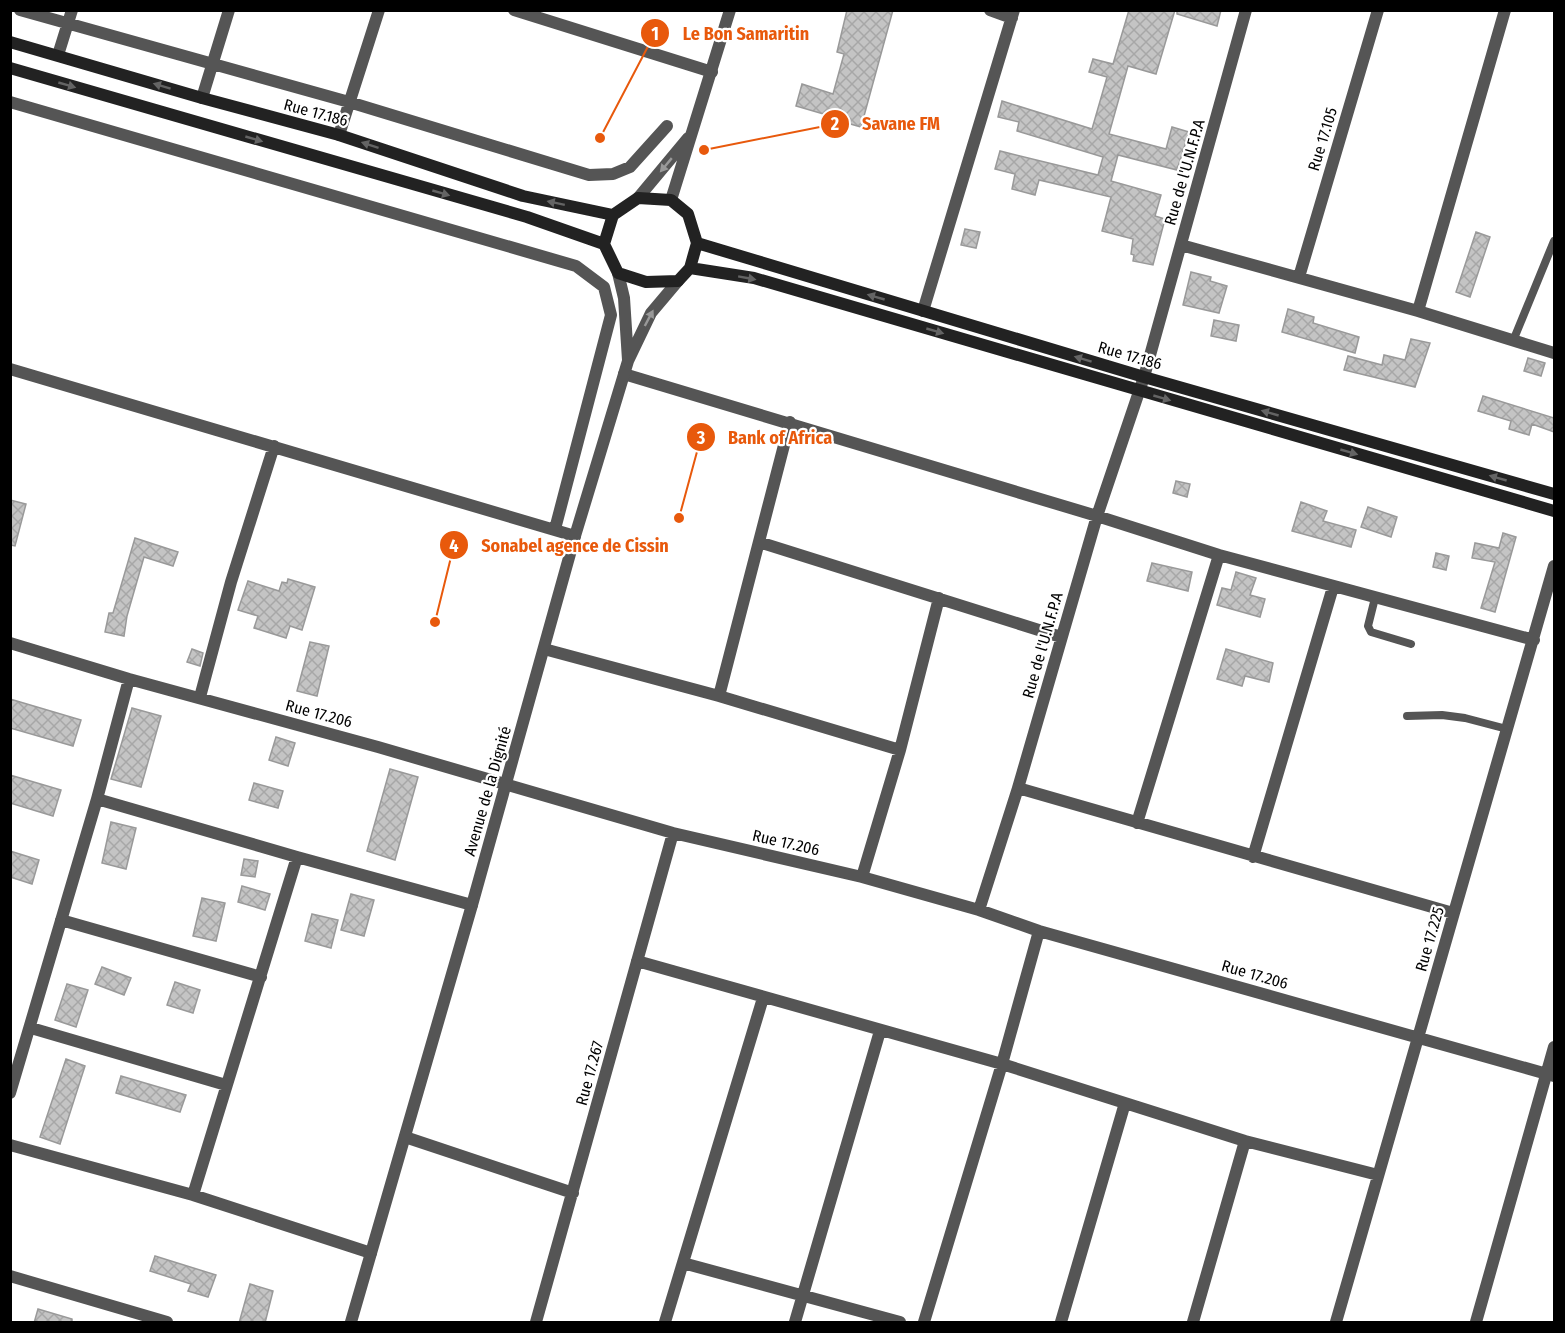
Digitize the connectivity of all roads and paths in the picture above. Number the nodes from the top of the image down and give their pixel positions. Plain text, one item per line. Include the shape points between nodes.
1 (20, 10) edge
2 (72, 10) edge
3 (229, 10) edge
4 (379, 10) edge
5 (514, 10) edge
6 (730, 10) edge
7 (990, 10) edge
8 (1246, 10) edge
9 (1378, 10) edge
10 (1505, 10) edge
11 (1013, 14) edge
12 (68, 25) junction
13 (10, 42) edge
14 (58, 55) junction
15 (212, 64) junction
16 (10, 69) edge
17 (712, 72) junction
18 (202, 98) junction
19 (10, 102) edge
20 (350, 102) junction
21 (667, 126) dead end
22 (693, 133) junction
23 (339, 135) junction
24 (639, 198) junction
25 (671, 200) junction
26 (613, 215) junction
27 (1554, 241) edge
28 (697, 243) junction
29 (604, 244) junction
30 (1180, 245) junction
31 (690, 268) junction
32 (618, 273) junction
33 (1299, 277) junction
34 (678, 281) junction
35 (923, 311) junction
36 (1418, 311) junction
37 (1514, 341) junction
38 (1554, 353) edge
39 (626, 368) junction
40 (10, 369) edge
41 (1144, 377) junction
42 (1140, 391) junction
43 (790, 422) junction
44 (274, 446) junction
45 (1554, 494) edge
46 (1554, 511) edge
47 (1097, 516) junction
48 (555, 530) junction
49 (575, 536) junction
50 (759, 542) junction
51 (1219, 555) junction
52 (1554, 566) edge
53 (1333, 587) junction
54 (939, 598) junction
55 (1376, 598) junction
56 (1061, 637) junction
57 (1534, 640) junction
58 (10, 643) edge
59 (1411, 644) dead end
60 (544, 649) junction
61 (129, 679) junction
62 (719, 696) junction
63 (200, 697) junction
64 (1407, 716) dead end
65 (1507, 729) junction
66 (900, 750) junction
67 (506, 784) junction
68 (1018, 788) junction
69 (98, 799) junction
70 (1137, 823) junction
71 (673, 833) junction
72 (297, 857) junction
73 (1253, 857) junction
74 (862, 877) junction
75 (472, 905) junction
76 (979, 910) junction
77 (1453, 914) junction
78 (61, 920) junction
79 (1039, 931) junction
80 (637, 961) junction
81 (261, 977) junction
82 (763, 998) junction
83 (31, 1028) junction
84 (880, 1031) junction
85 (1419, 1037) junction
86 (1554, 1047) edge
87 (1002, 1064) junction
88 (1551, 1074) edge
89 (226, 1085) junction
90 (10, 1093) edge
91 (1125, 1103) junction
92 (405, 1137) junction
93 (1245, 1141) junction
94 (10, 1145) edge
95 (1378, 1175) junction
96 (573, 1193) junction
97 (193, 1195) junction
98 (371, 1252) junction
99 (683, 1263) junction
100 (10, 1276) edge
101 (803, 1296) junction
102 (167, 1323) edge
103 (351, 1323) edge
104 (536, 1323) edge
105 (665, 1323) edge
106 (795, 1323) edge
107 (900, 1323) edge
108 (924, 1323) edge
109 (1061, 1323) edge
110 (1193, 1323) edge
111 (1336, 1323) edge
112 (1476, 1323) edge

1 - 12 street
2 - 12 street
3 - 15 street
4 - 20 street
5 - 17 street
6 - 17 street
7 - 11 street
8 - 30 street, Rue de l'U.N.F.P.A
9 - 33 street, Rue 17.105
10 - 36 street
11 - 35 street
12 - 14 street
12 - 15 street
13 - 14 main road, Rue 17.186
18 -> 14 main road, Rue 17.186
15 - 18 street
15 - 20 street
16 -> 29 main road via 527,217
17 - 22 street
18 - 23 main road, Rue 17.186
19 - 48 street via 576,266 604,287 611,315
20 - 21 street via 589,175 614,174 630,167
20 - 23 street
22 -> 24 street
22 - 25 street
26 -> 23 main road, Rue 17.186 via 523,196
24 - 25 main road
24 - 26 main road
25 - 28 main road via 688,214
26 - 29 main road
27 - 37 lane
28 - 31 main road
35 -> 28 main road, Rue 17.186
29 - 32 main road
30 - 33 street
30 - 41 street, Rue de l'U.N.F.P.A
31 - 34 main road
31 -> 42 main road via 754,278
32 - 34 main road via 646,282
32 - 39 street via 624,298
33 - 36 street
39 -> 34 street, Avenue de la Dignité via 651,313
41 -> 35 main road, Rue 17.186
36 - 37 street
37 - 38 street
39 - 43 street
39 - 49 street, Avenue de la Dignité
40 - 44 street
41 - 42 street, Rue de l'U.N.F.P.A
45 -> 41 main road, Rue 17.186
42 -> 46 main road
42 - 47 street, Rue de l'U.N.F.P.A
43 - 47 street
43 - 50 street
44 - 48 street
44 - 63 street
47 - 51 street
47 - 56 street, Rue de l'U.N.F.P.A
48 - 49 street
49 - 60 street, Avenue de la Dignité
50 - 54 street
50 - 62 street
51 - 53 street
51 - 70 street
52 - 57 street, Rue 17.225
53 - 55 street
53 - 73 street
54 - 56 street
54 - 66 street
55 - 57 street
55 - 59 lane via 1368,626 1371,633
56 - 68 street, Rue de l'U.N.F.P.A
57 - 65 street, Rue 17.225
58 - 61 street, Rue 17.206
60 - 62 street
60 - 67 street, Avenue de la Dignité
61 - 63 street, Rue 17.206
61 - 69 street
62 - 66 street
63 - 67 street, Rue 17.206
64 - 65 lane via 1466,718
65 - 77 street, Rue 17.225
66 - 74 street
67 - 71 street, Rue 17.206
67 - 75 street, Avenue de la Dignité
68 - 70 street
68 - 76 street, Rue de l'U.N.F.P.A
69 - 72 street
69 - 78 street
70 - 73 street
71 - 74 street, Rue 17.206
71 - 80 street, Rue 17.267
72 - 75 street
72 - 81 street
73 - 77 street
74 - 76 street, Rue 17.206
75 - 92 street, Avenue de la Dignité
76 - 79 street, Rue 17.206
77 - 85 street, Rue 17.225
78 - 81 street
78 - 83 street
79 - 85 street, Rue 17.206
79 - 87 street
80 - 82 street
80 - 96 street, Rue 17.267
81 - 89 street
82 - 84 street
82 - 99 street
83 - 89 street
83 - 90 street
84 - 87 street
84 - 101 street
85 - 88 street, Rue 17.206
85 - 95 street, Rue 17.225
86 - 88 street
87 - 91 street
87 - 108 street
88 - 112 street
89 - 97 street
91 - 93 street
91 - 109 street
92 - 96 street
92 - 98 street, Avenue de la Dignité
93 - 95 street
93 - 110 street
94 - 97 street
95 - 111 street, Rue 17.225
96 - 104 street, Rue 17.267
97 - 98 street
98 - 103 street, Avenue de la Dignité
99 - 101 street
99 - 105 street
100 - 102 street
101 - 106 street
101 - 107 street

